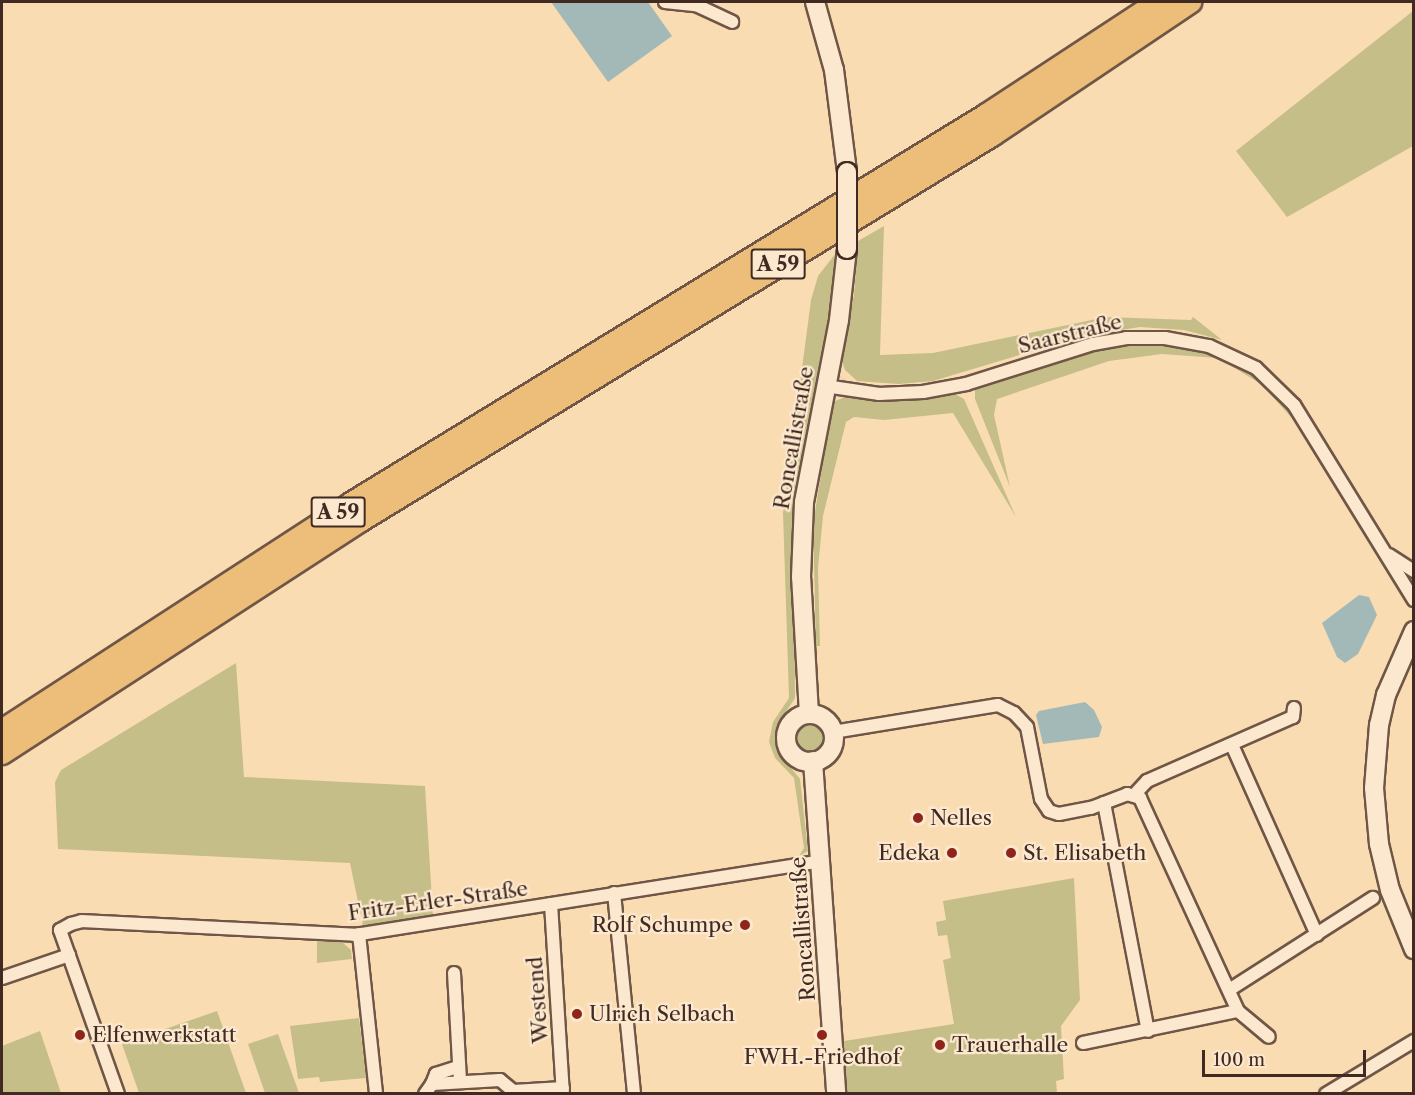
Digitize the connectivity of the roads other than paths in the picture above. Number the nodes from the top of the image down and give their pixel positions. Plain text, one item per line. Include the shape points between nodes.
1 (665, 2) edge
2 (815, 2) edge
3 (1159, 2) edge
4 (1190, 2) edge
5 (732, 22) dead end
6 (825, 386) junction
7 (1384, 550) junction
8 (1413, 571) edge
9 (1413, 600) edge
10 (1413, 632) edge
11 (1294, 708) dead end
12 (809, 714) junction
13 (2, 731) edge
14 (833, 732) junction
15 (1232, 745) junction
16 (2, 753) edge
17 (813, 761) junction
18 (1134, 795) junction
19 (1104, 803) junction
20 (820, 861) junction
21 (614, 893) junction
22 (1372, 898) dead end
23 (551, 904) junction
24 (359, 934) junction
25 (1317, 935) junction
26 (1413, 949) edge
27 (69, 955) junction
28 (454, 973) dead end
29 (2, 978) edge
30 (1229, 990) junction
31 (1238, 1011) junction
32 (1148, 1031) junction
33 (1269, 1037) dead end
34 (1413, 1041) edge
35 (1083, 1043) dead end
36 (458, 1066) junction
37 (1347, 1080) junction
38 (460, 1082) junction
39 (428, 1091) edge
40 (563, 1091) edge
41 (118, 1094) edge
42 (375, 1094) edge
43 (634, 1094) edge
44 (836, 1094) edge
45 (1326, 1094) edge
46 (1352, 1094) edge

1 - 5 street via 696,5
2 - 6 street, Roncallistraße, bridge via 834,70 847,172 847,249 839,320
3 - 13 highway, A 59 via 987,115 351,504
4 - 16 highway, A 59 via 992,135 361,520
6 - 7 street, Saarstraße via 879,394 923,392 966,384 1118,340 1165,338 1209,346 1256,368 1282,391 1314,434
6 - 12 street, Roncallistraße via 807,479 801,538
7 - 8 street
7 - 9 street, Saarstraße
10 - 26 street via 1385,701 1374,788 1379,844 1390,890
11 - 15 street via 1293,717
12 - 14 street via 824,719
12 - 17 street via 792,721 786,739 795,756
14 - 17 street via 831,748
14 - 19 street via 998,705 1014,712 1027,727 1041,799 1049,811 1059,814
15 - 18 street via 1147,781
15 - 25 street
17 - 20 street, Roncallistraße
18 - 19 street
18 - 30 street via 1148,808
19 - 32 street
20 - 21 street, Fritz-Erler-Straße
20 - 44 street, Roncallistraße
21 - 23 street, Fritz-Erler-Straße
21 - 43 street
22 - 25 street
23 - 24 street, Fritz-Erler-Straße
23 - 40 street, Westend
24 - 27 street, Fritz-Erler-Straße via 82,921 60,930
24 - 42 street
25 - 30 street
27 - 29 street
27 - 41 street
28 - 36 street
30 - 31 street
31 - 32 street
31 - 33 street
32 - 35 street
34 - 37 street
36 - 38 street
36 - 39 street via 436,1074
37 - 45 street
37 - 46 street
38 - 39 street
38 - 40 street via 500,1080 513,1091

